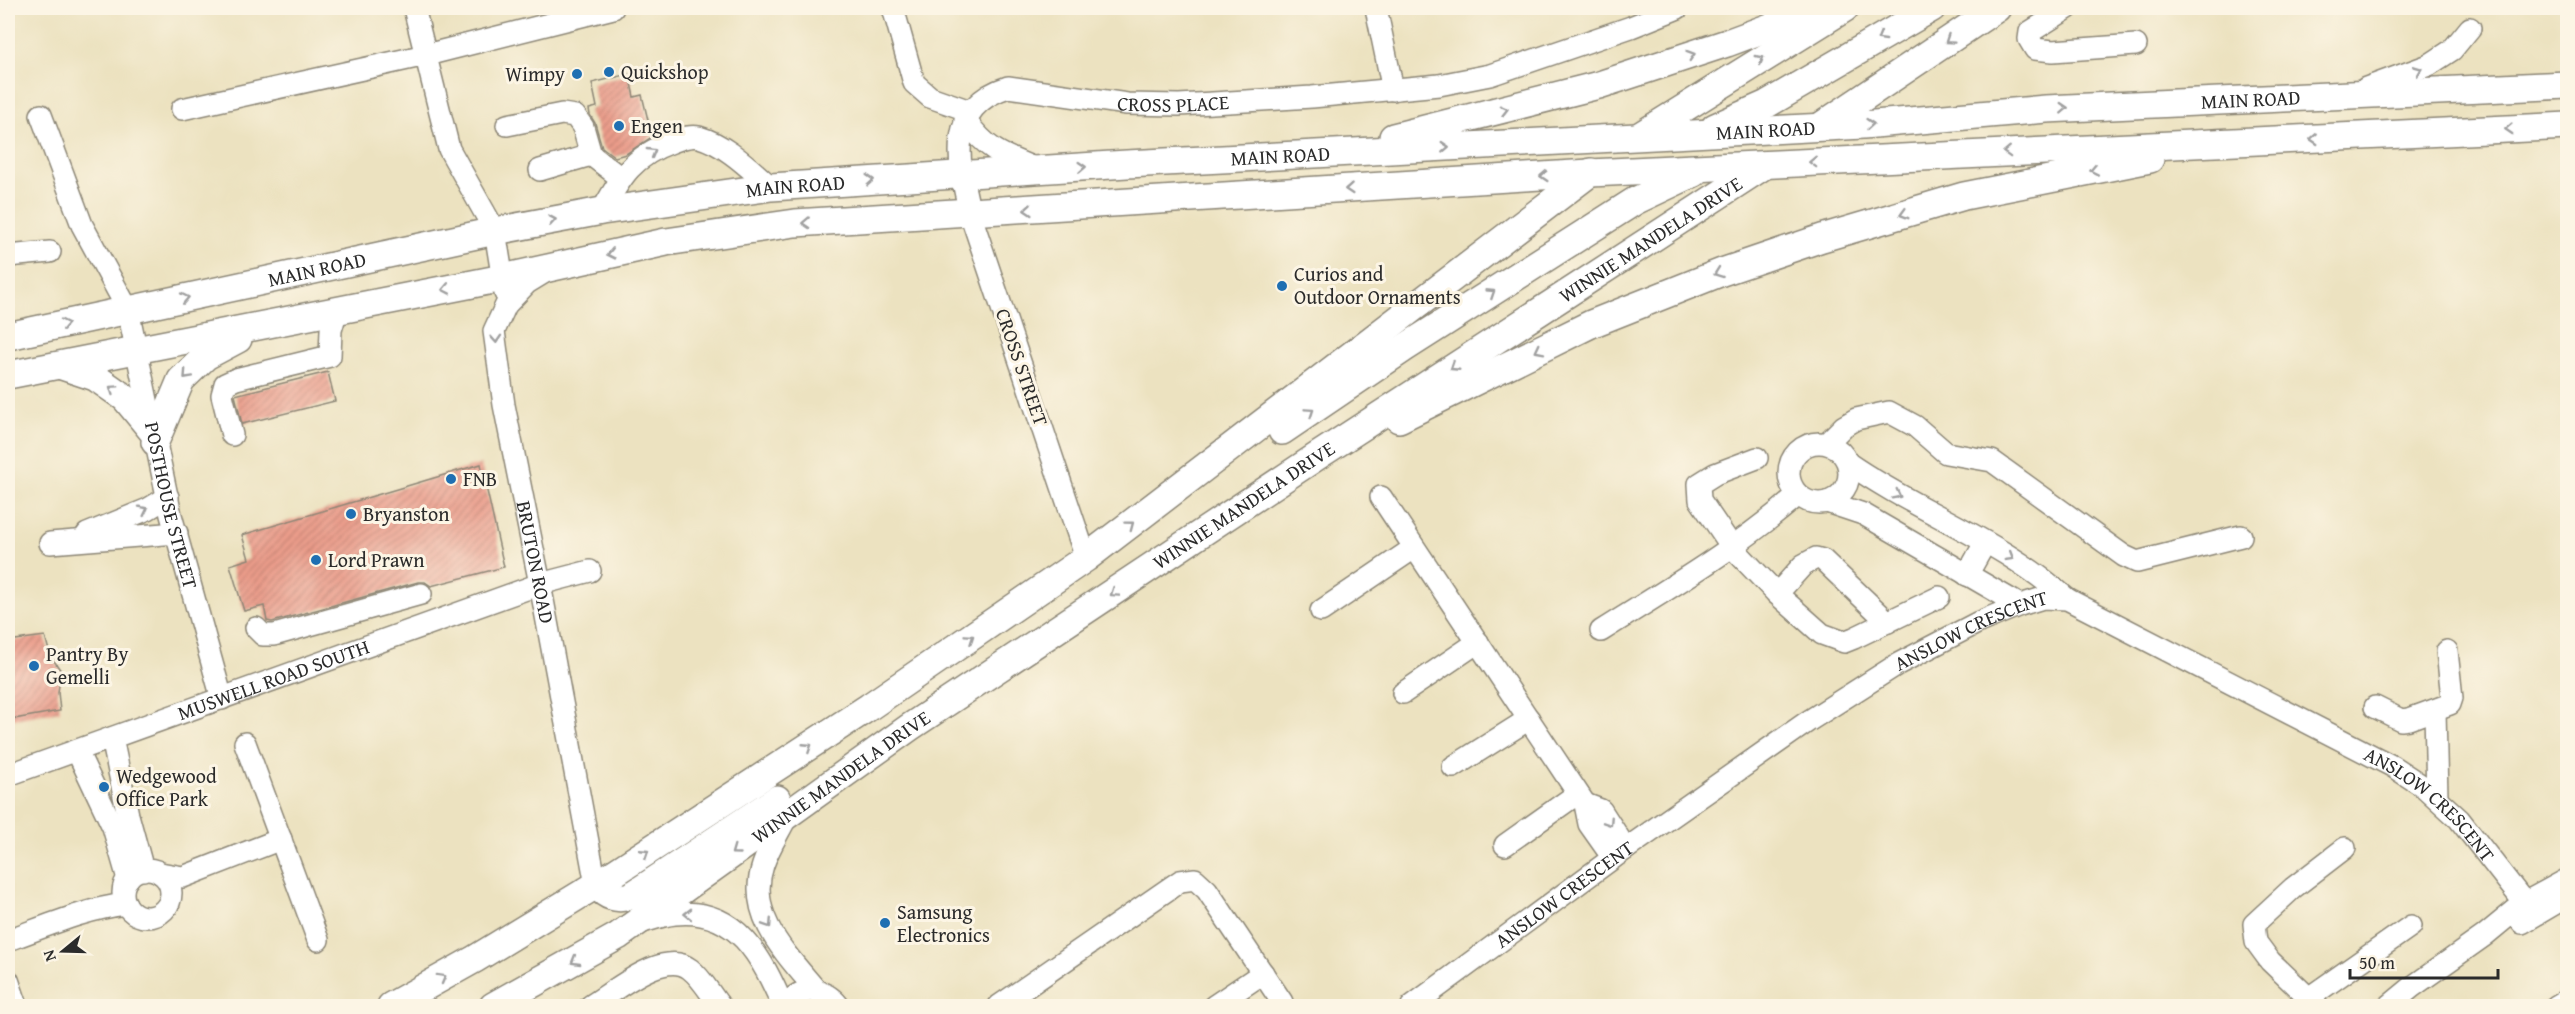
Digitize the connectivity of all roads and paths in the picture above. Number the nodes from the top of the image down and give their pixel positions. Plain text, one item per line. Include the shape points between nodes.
1 (414, 8) edge
2 (613, 8) edge
3 (893, 8) edge
4 (1376, 8) edge
5 (1678, 8) edge
6 (1821, 8) edge
7 (1845, 8) edge
8 (1932, 8) edge
9 (1997, 8) edge
10 (2068, 8) edge
11 (2470, 28) dead end
12 (2136, 45) dead end
13 (426, 55) junction
14 (2568, 85) edge
15 (1393, 90) junction
16 (2343, 95) junction
17 (182, 109) dead end
18 (42, 116) dead end
19 (967, 116) junction
20 (507, 125) dead end
21 (2568, 126) edge
22 (1819, 127) junction
23 (1701, 134) junction
24 (1641, 135) junction
25 (2234, 143) junction
26 (1325, 154) junction
27 (591, 155) junction
28 (1767, 163) junction
29 (1707, 167) junction
30 (540, 170) dead end
31 (1037, 170) junction
32 (1590, 173) junction
33 (961, 176) junction
34 (621, 178) junction
35 (771, 187) junction
36 (602, 211) junction
37 (970, 213) junction
38 (495, 231) junction
39 (50, 252) dead end
40 (8, 256) edge
41 (555, 266) junction
42 (503, 278) junction
43 (506, 305) junction
44 (128, 310) junction
45 (337, 310) junction
46 (271, 322) junction
47 (8, 336) edge
48 (135, 351) junction
49 (58, 366) junction
50 (8, 375) edge
51 (232, 435) dead end
52 (154, 437) junction
53 (1827, 444) junction
54 (1319, 455) junction
55 (1757, 458) dead end
56 (1848, 463) junction
57 (1203, 470) junction
58 (1798, 495) junction
59 (168, 497) junction
60 (1381, 498) dead end
61 (1827, 502) junction
62 (177, 533) junction
63 (2241, 536) dead end
64 (1985, 543) junction
65 (1414, 548) junction
66 (1732, 548) junction
67 (1086, 558) junction
68 (590, 572) dead end
69 (1967, 575) junction
70 (540, 584) junction
71 (421, 594) dead end
72 (1777, 594) junction
73 (1939, 597) dead end
74 (2067, 599) junction
75 (2020, 605) junction
76 (1321, 611) dead end
77 (1888, 622) junction
78 (256, 628) dead end
79 (1601, 631) dead end
80 (1478, 642) junction
81 (2447, 651) dead end
82 (1403, 693) dead end
83 (222, 699) junction
84 (2375, 707) dead end
85 (2435, 711) junction
86 (1528, 719) junction
87 (910, 727) junction
88 (112, 738) junction
89 (245, 743) dead end
90 (77, 751) junction
91 (1453, 767) dead end
92 (8, 775) edge
93 (2437, 798) junction
94 (1581, 799) junction
95 (789, 811) junction
96 (280, 839) junction
97 (127, 843) junction
98 (1505, 845) dead end
99 (2345, 848) dead end
100 (1619, 854) junction
101 (183, 877) junction
102 (2568, 879) edge
103 (136, 884) junction
104 (596, 885) junction
105 (171, 896) junction
106 (2568, 896) edge
107 (2529, 909) junction
108 (635, 924) junction
109 (2411, 926) dead end
110 (8, 940) edge
111 (318, 940) dead end
112 (1263, 973) junction
113 (8, 980) edge
114 (816, 990) junction
115 (2568, 999) edge
116 (1282, 1002) dead end
117 (2312, 1003) edge
118 (17, 1006) edge
119 (391, 1006) edge
120 (493, 1006) edge
121 (590, 1006) edge
122 (720, 1006) edge
123 (785, 1006) edge
124 (839, 1006) edge
125 (999, 1006) edge
126 (1214, 1006) edge
127 (1412, 1006) edge
128 (2390, 1006) edge
129 (2556, 1006) edge

1 - 13 street
2 - 13 street
3 - 19 street via 914,83 930,97
4 - 15 street
5 - 15 street, CROSS PLACE via 1490,75
26 -> 6 main road via 1599,85
24 -> 7 main road, WINNIE MANDELA DRIVE
8 -> 23 main road via 1767,104
9 -> 22 main road, WINNIE MANDELA DRIVE
10 - 12 street via 2030,32 2034,49
16 -> 11 street via 2428,65 2452,50
13 - 17 street
13 - 38 street via 449,149
14 - 16 main road, MAIN ROAD
15 - 19 street, CROSS PLACE via 1179,105 1107,102 1008,87 997,91
22 -> 16 main road, MAIN ROAD via 2046,109
18 - 44 street, POSTHOUSE STREET via 82,225
19 - 31 street via 980,139 996,153
19 - 33 street via 960,143
20 - 27 street via 562,114 575,116 583,127
21 -> 25 main road, MAIN ROAD
22 - 23 main road, MAIN ROAD
22 - 28 main road, WINNIE MANDELA DRIVE
22 - 29 main road
23 - 24 main road, MAIN ROAD
23 - 32 main road
26 -> 24 main road, MAIN ROAD
24 - 32 main road, WINNIE MANDELA DRIVE
25 -> 28 main road, MAIN ROAD
25 -> 54 main road via 1964,196 1744,264 1591,324 1436,402
31 -> 26 main road, MAIN ROAD
27 - 30 street
27 - 34 street
28 - 29 main road, MAIN ROAD
28 -> 54 main road, WINNIE MANDELA DRIVE
29 - 32 main road, MAIN ROAD
57 -> 29 main road via 1277,434 1635,201
31 - 33 main road, MAIN ROAD
32 -> 37 main road, MAIN ROAD
32 - 57 main road, WINNIE MANDELA DRIVE
35 -> 33 main road, MAIN ROAD
33 - 37 street, CROSS STREET
34 -> 35 street via 651,151 695,136 736,157
34 - 36 street
35 - 36 main road, MAIN ROAD
38 -> 36 main road, MAIN ROAD
37 -> 41 main road, MAIN ROAD via 795,224 666,242
37 - 67 street, CROSS STREET
38 - 42 street
44 -> 38 main road, MAIN ROAD
39 - 40 street
41 - 42 main road, MAIN ROAD
41 - 43 street, BRUTON ROAD via 527,283
42 - 43 street
42 -> 45 main road, MAIN ROAD
43 -> 70 street, BRUTON ROAD via 494,331 504,405
47 -> 44 main road, MAIN ROAD
44 - 48 street, POSTHOUSE STREET
45 - 46 main road, MAIN ROAD
45 - 51 street via 330,356 228,382 222,395
46 - 48 main road, MAIN ROAD
46 -> 52 main road via 206,356 181,380
48 - 49 main road, MAIN ROAD
48 - 52 street, POSTHOUSE STREET
49 - 50 main road, MAIN ROAD
52 -> 49 main road via 125,398 96,377
52 - 59 street, POSTHOUSE STREET
53 - 56 street via 1843,454
53 - 58 street via 1808,444 1793,457 1789,477
53 - 63 street via 1856,419 1889,412 1915,426 1946,453 1992,461 2137,562
54 -> 87 main road, WINNIE MANDELA DRIVE
55 - 66 street via 1699,484 1700,500
56 - 61 street via 1848,483 1836,498
56 -> 64 street via 1882,487
67 -> 57 main road, WINNIE MANDELA DRIVE
58 - 61 street via 1817,503
58 - 66 street
59 - 62 street, POSTHOUSE STREET
62 -> 59 street via 60,542 118,522
60 - 65 street
61 - 69 street via 1863,514
62 - 83 street, POSTHOUSE STREET
64 - 69 street
64 -> 74 street via 2044,578
65 - 76 street
65 - 80 street
66 - 72 street
66 - 79 street
104 -> 67 main road, WINNIE MANDELA DRIVE via 869,707
68 - 70 street, MUSWELL ROAD SOUTH
69 - 75 street
70 - 83 street, MUSWELL ROAD SOUTH
70 - 104 street, BRUTON ROAD
71 - 78 street via 274,634 263,634
72 - 77 street via 1834,640 1854,639
72 - 77 street via 1803,565 1816,558 1823,560
73 - 77 street
74 - 75 street, ANSLOW CRESCENT via 2043,598
74 - 93 street, ANSLOW CRESCENT via 2361,749
75 - 100 street, ANSLOW CRESCENT via 1899,664 1807,722
80 - 82 street
80 - 86 street
81 - 85 street via 2452,698 2450,704
83 - 88 street, MUSWELL ROAD SOUTH
84 - 85 street via 2401,720
85 - 93 street
86 - 91 street
86 - 94 street
87 - 95 main road, WINNIE MANDELA DRIVE
87 - 104 main road via 883,729 631,896 616,898
88 - 90 street, MUSWELL ROAD SOUTH
88 - 97 street
89 - 96 street
90 - 92 street, MUSWELL ROAD SOUTH
90 - 97 street
93 - 107 street, ANSLOW CRESCENT via 2466,827
94 - 98 street
94 - 100 street via 1601,810
95 -> 108 main road, WINNIE MANDELA DRIVE
95 -> 114 street via 763,864 759,903 762,915 789,958
96 - 101 street
96 - 111 street
97 - 103 street
99 - 117 street via 2254,924 2256,942
100 - 127 street, ANSLOW CRESCENT
101 - 103 street
101 - 105 street
102 - 107 street
103 - 105 street via 166,879
103 - 105 street via 139,916 156,916
103 - 110 street via 101,907
119 -> 104 main road, WINNIE MANDELA DRIVE
106 - 107 street
107 - 128 street via 2445,976
108 -> 120 main road, WINNIE MANDELA DRIVE
123 -> 108 street via 748,943 723,922 713,917 675,914
109 - 117 street
112 - 116 street
112 - 125 street via 1207,890 1195,879 1187,879
112 - 126 street
113 - 118 street
114 - 123 street via 797,994
114 - 124 street
115 - 129 street
121 - 122 street via 655,966 681,963 692,970

